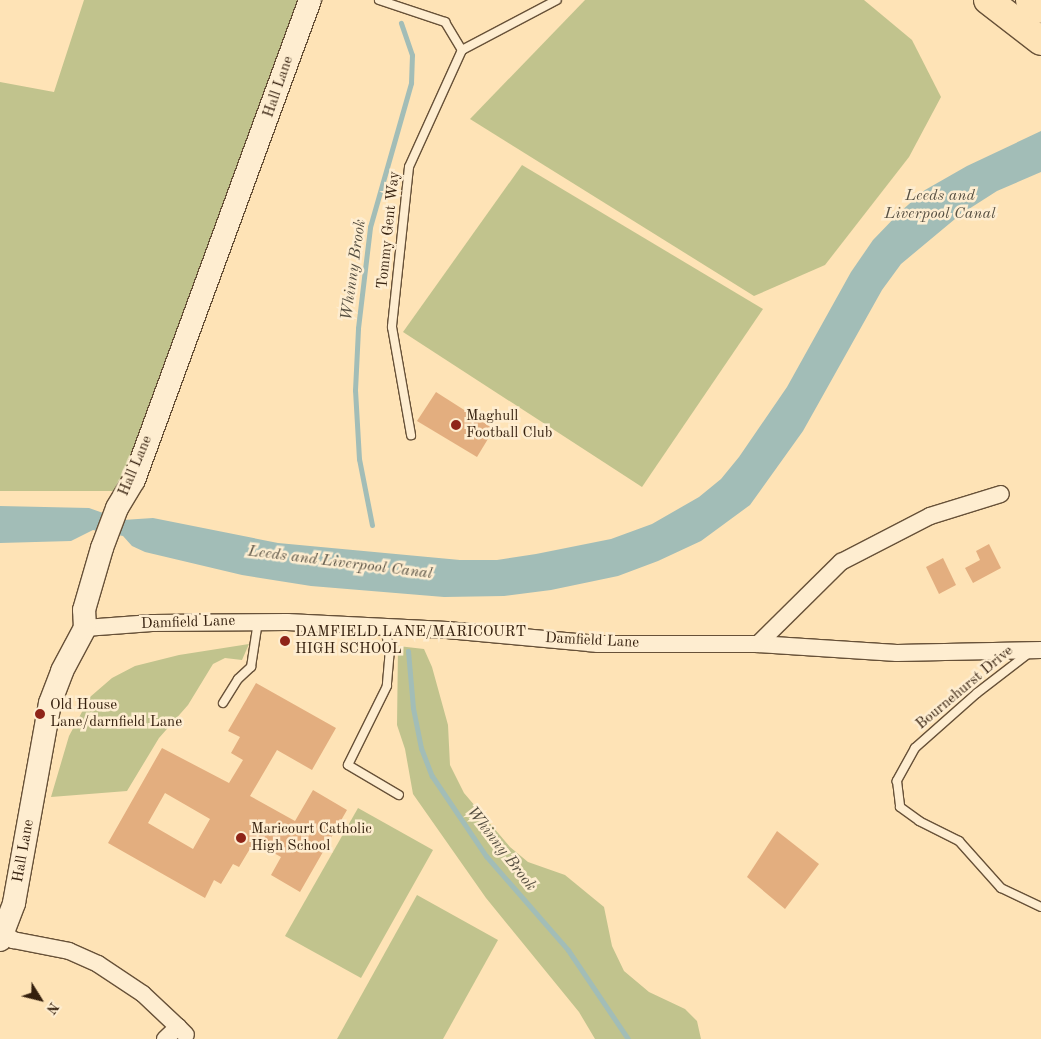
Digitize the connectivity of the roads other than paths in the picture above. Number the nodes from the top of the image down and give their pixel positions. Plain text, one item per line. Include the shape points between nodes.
1 (310, 0) edge
2 (379, 0) edge
3 (557, 0) edge
4 (988, 0) edge
5 (1030, 0) edge
6 (1041, 9) edge
7 (1041, 41) edge
8 (462, 50) junction
9 (411, 435) dead end
10 (1001, 494) dead end
11 (258, 621) junction
12 (384, 627) junction
13 (85, 628) junction
14 (758, 644) junction
15 (1037, 650) edge
16 (223, 703) dead end
17 (400, 795) dead end
18 (1041, 906) edge
19 (2, 936) edge
20 (165, 1039) edge

1 - 13 street, Hall Lane via 134,480 113,516 84,610
2 - 8 lane via 445,22
3 - 8 lane
4 - 7 highway
5 - 6 highway
8 - 9 lane, Tommy Gent Way via 408,167 392,327
10 - 14 street via 930,516 841,562
11 - 12 street, Damfield Lane
11 - 13 street, Damfield Lane
11 - 16 lane via 252,667 238,679
12 - 14 street, Damfield Lane via 598,644
12 - 17 lane via 390,649 386,686 348,765
13 - 19 street, Hall Lane via 50,703 14,903
14 - 15 street, Damfield Lane via 897,653
15 - 18 lane, Bournehurst Drive via 977,692 915,748 897,781 900,807 919,822 959,841 1001,888
19 - 20 street via 69,951 98,964 143,994 182,1031

